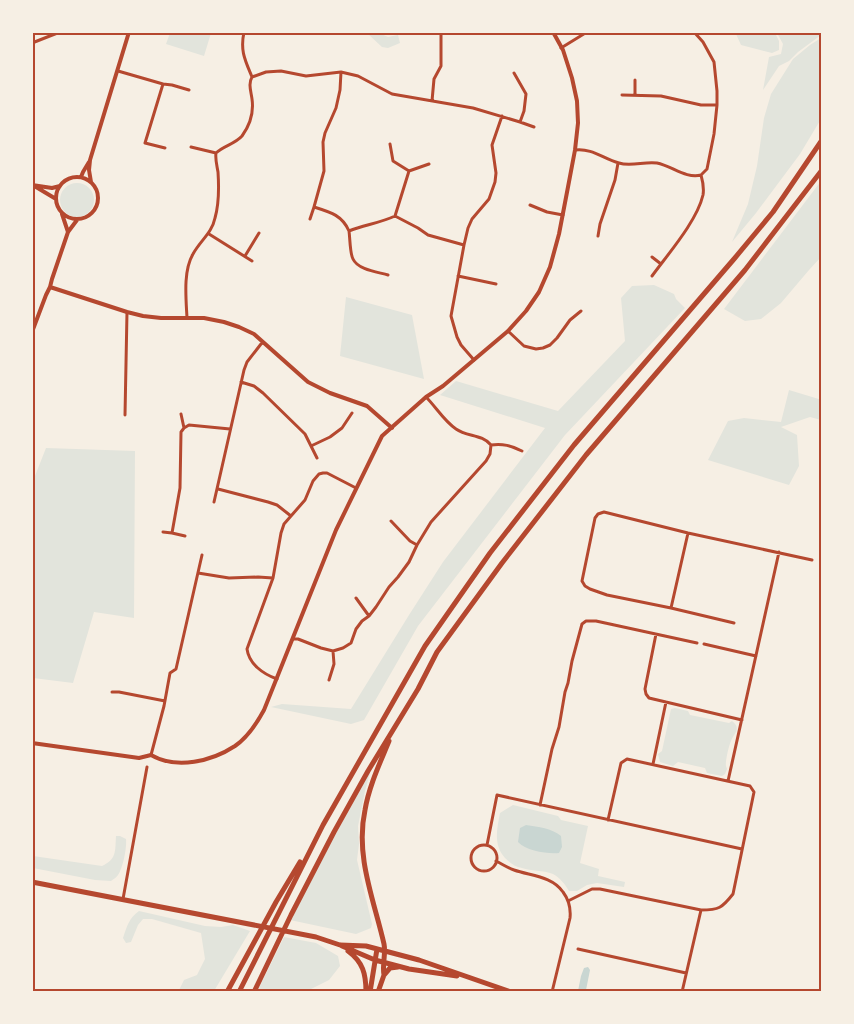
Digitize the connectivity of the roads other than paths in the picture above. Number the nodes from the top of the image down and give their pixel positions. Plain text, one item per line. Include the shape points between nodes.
1 (60, 32) edge
2 (129, 32) edge
3 (244, 32) edge
4 (441, 32) edge
5 (553, 32) edge
6 (587, 32) edge
7 (694, 32) edge
8 (32, 43) edge
9 (561, 48) junction
10 (118, 71) junction
11 (341, 72) junction
12 (514, 73) dead end
13 (252, 77) junction
14 (635, 80) dead end
15 (163, 84) junction
16 (189, 90) dead end
17 (622, 94) dead end
18 (635, 95) junction
19 (432, 101) junction
20 (717, 105) junction
21 (502, 116) junction
22 (520, 122) junction
23 (534, 128) dead end
24 (822, 140) edge
25 (390, 144) dead end
26 (192, 147) dead end
27 (164, 148) dead end
28 (575, 150) junction
29 (216, 153) junction
30 (90, 160) junction
31 (618, 163) junction
32 (429, 164) dead end
33 (409, 170) junction
34 (822, 170) edge
35 (701, 176) junction
36 (81, 177) junction
37 (91, 182) junction
38 (34, 186) edge
39 (60, 186) junction
40 (56, 199) junction
41 (530, 205) dead end
42 (314, 207) junction
43 (62, 214) junction
44 (563, 215) junction
45 (395, 216) junction
46 (310, 219) dead end
47 (77, 220) junction
48 (68, 232) junction
49 (349, 232) junction
50 (259, 233) dead end
51 (209, 234) junction
52 (598, 236) dead end
53 (464, 245) junction
54 (245, 256) junction
55 (652, 257) dead end
56 (252, 261) dead end
57 (661, 264) junction
58 (388, 275) dead end
59 (458, 276) junction
60 (652, 276) dead end
61 (496, 284) dead end
62 (50, 287) junction
63 (581, 311) dead end
64 (127, 312) junction
65 (187, 318) junction
66 (508, 331) junction
67 (32, 332) edge
68 (264, 342) junction
69 (474, 360) junction
70 (241, 382) junction
71 (426, 397) junction
72 (352, 413) dead end
73 (181, 414) dead end
74 (125, 415) dead end
75 (184, 428) junction
76 (392, 428) junction
77 (230, 429) junction
78 (491, 445) junction
79 (311, 446) junction
80 (522, 451) dead end
81 (317, 458) dead end
82 (356, 488) junction
83 (218, 489) junction
84 (214, 502) dead end
85 (291, 516) junction
86 (391, 521) dead end
87 (163, 532) dead end
88 (172, 533) junction
89 (688, 533) junction
90 (185, 536) dead end
91 (417, 545) junction
92 (780, 552) junction
93 (202, 555) dead end
94 (812, 560) dead end
95 (198, 573) junction
96 (273, 578) junction
97 (356, 598) dead end
98 (671, 608) junction
99 (369, 616) junction
100 (734, 623) dead end
101 (656, 634) junction
102 (292, 638) junction
103 (697, 643) dead end
104 (704, 644) dead end
105 (333, 651) junction
106 (756, 656) junction
107 (277, 679) junction
108 (329, 680) dead end
109 (112, 692) dead end
110 (164, 701) junction
111 (666, 702) junction
112 (742, 720) junction
113 (396, 724) junction
114 (32, 743) edge
115 (151, 755) junction
116 (652, 764) junction
117 (147, 767) dead end
118 (728, 781) junction
119 (540, 805) junction
120 (608, 820) junction
121 (323, 825) junction
122 (487, 845) junction
123 (742, 849) junction
124 (496, 861) junction
125 (32, 882) edge
126 (123, 899) junction
127 (568, 901) junction
128 (701, 910) junction
129 (340, 945) junction
130 (378, 949) junction
131 (578, 949) dead end
132 (384, 951) junction
133 (375, 960) junction
134 (384, 962) junction
135 (403, 968) junction
136 (686, 974) junction
137 (384, 975) junction
138 (469, 978) junction
139 (227, 992) edge
140 (239, 992) edge
141 (254, 992) edge
142 (368, 992) edge
143 (378, 992) edge
144 (511, 992) edge
145 (552, 992) edge
146 (682, 992) edge

1 - 8 street
2 - 10 street
3 - 13 street via 243,56
4 - 19 street via 442,58 434,79
5 - 9 street
6 - 9 street
7 - 20 street via 714,62
9 - 28 street via 577,101
10 - 15 street
10 - 30 street
11 - 13 street via 306,76 281,71
11 - 19 street via 358,76 392,94
11 - 42 street via 336,108 323,142 324,171
12 - 22 street via 526,94
13 - 29 street via 249,82 253,111 250,123 232,144
14 - 18 street
15 - 16 street
15 - 27 street via 145,143
17 - 18 street
18 - 20 street
19 - 21 street
20 - 35 street via 707,169
21 - 22 street
21 - 53 street via 492,145 496,173 493,191 472,219
22 - 23 street
24 - 121 highway via 772,212 574,445 490,553 424,646
25 - 33 street via 393,161
26 - 29 street
28 - 31 street via 593,152
28 - 44 street
29 - 51 street via 218,198 214,225
30 - 36 street
30 - 37 street
31 - 35 street via 658,163 689,176
31 - 52 street
32 - 33 street
33 - 45 street
34 - 113 highway via 745,270 586,455 502,563 437,652
35 - 57 street via 703,195 697,210
36 - 37 street
36 - 39 street via 70,178
37 - 47 street via 98,193 97,206 89,216
38 - 39 street
38 - 40 street
39 - 40 street
40 - 43 street
41 - 44 street
42 - 46 street
42 - 49 street via 341,218
43 - 47 street
43 - 48 street
44 - 66 street via 555,254 539,292
45 - 49 street
45 - 53 street via 428,235
47 - 48 street
48 - 62 street
49 - 58 street via 353,259 358,265
50 - 54 street
51 - 54 street
51 - 65 street via 197,247 187,266
53 - 59 street
54 - 56 street
55 - 57 street
57 - 60 street
59 - 61 street
59 - 69 street via 451,316 461,345
62 - 64 street
62 - 67 street
63 - 66 street via 550,345 543,348 524,346
64 - 65 street
64 - 74 street
65 - 68 street via 232,324
66 - 69 street
68 - 70 street via 247,362
68 - 76 street via 308,382 367,406
69 - 71 street
70 - 77 street
70 - 79 street via 254,386 265,395 305,434
71 - 76 street
71 - 78 street via 456,429 480,437
72 - 79 street via 342,428
73 - 75 street
75 - 77 street via 196,425
75 - 88 street via 180,488
76 - 82 street via 382,436
77 - 83 street
78 - 80 street via 500,444
78 - 91 street via 486,461 431,522
79 - 81 street
82 - 85 street via 331,474 319,474 305,500
82 - 102 street
83 - 84 street
83 - 85 street via 277,505
85 - 96 street via 281,533
86 - 91 street
87 - 88 street
88 - 90 street
89 - 92 street
89 - 98 street
89 - 98 street via 604,512 594,518 582,581 585,586 607,595
91 - 99 street via 409,562
92 - 94 street
92 - 106 street
93 - 95 street
95 - 96 street via 228,578
95 - 110 street via 176,669 170,673
96 - 107 street via 247,649 258,669
97 - 99 street
98 - 100 street
99 - 105 street via 362,621 351,643
101 - 103 street
101 - 111 street via 645,689 649,698
101 - 119 street via 596,621 582,624
102 - 105 street
102 - 107 street
104 - 106 street
105 - 108 street via 334,664
106 - 112 street
107 - 115 street via 260,719 236,745 214,757 191,762 159,759
109 - 110 street
110 - 115 street
111 - 112 street
111 - 116 street
112 - 118 street
113 - 132 highway via 371,786 362,826 364,867
113 - 141 highway via 334,832
114 - 115 street via 139,758
116 - 118 street
116 - 120 street via 627,759 621,763
117 - 126 street
118 - 123 street via 750,786 754,792
119 - 120 street
119 - 122 street via 497,795
120 - 123 street
121 - 139 highway via 271,910
121 - 140 highway
122 - 124 street via 496,853
122 - 124 street via 480,845 474,850 471,857 473,865 480,870 488,870
123 - 128 street via 733,894 724,906
124 - 127 street via 553,882
125 - 126 highway
126 - 129 highway via 316,937
127 - 128 street via 592,889 600,889
127 - 145 street via 570,918
128 - 136 street
129 - 130 highway
129 - 133 highway
129 - 142 highway via 361,966
130 - 132 highway
130 - 133 highway
131 - 136 street
132 - 134 highway
132 - 138 highway
133 - 134 highway
133 - 142 highway
134 - 135 highway
134 - 137 highway
135 - 137 highway via 390,968
135 - 138 highway
136 - 146 street
137 - 143 highway
138 - 144 highway

